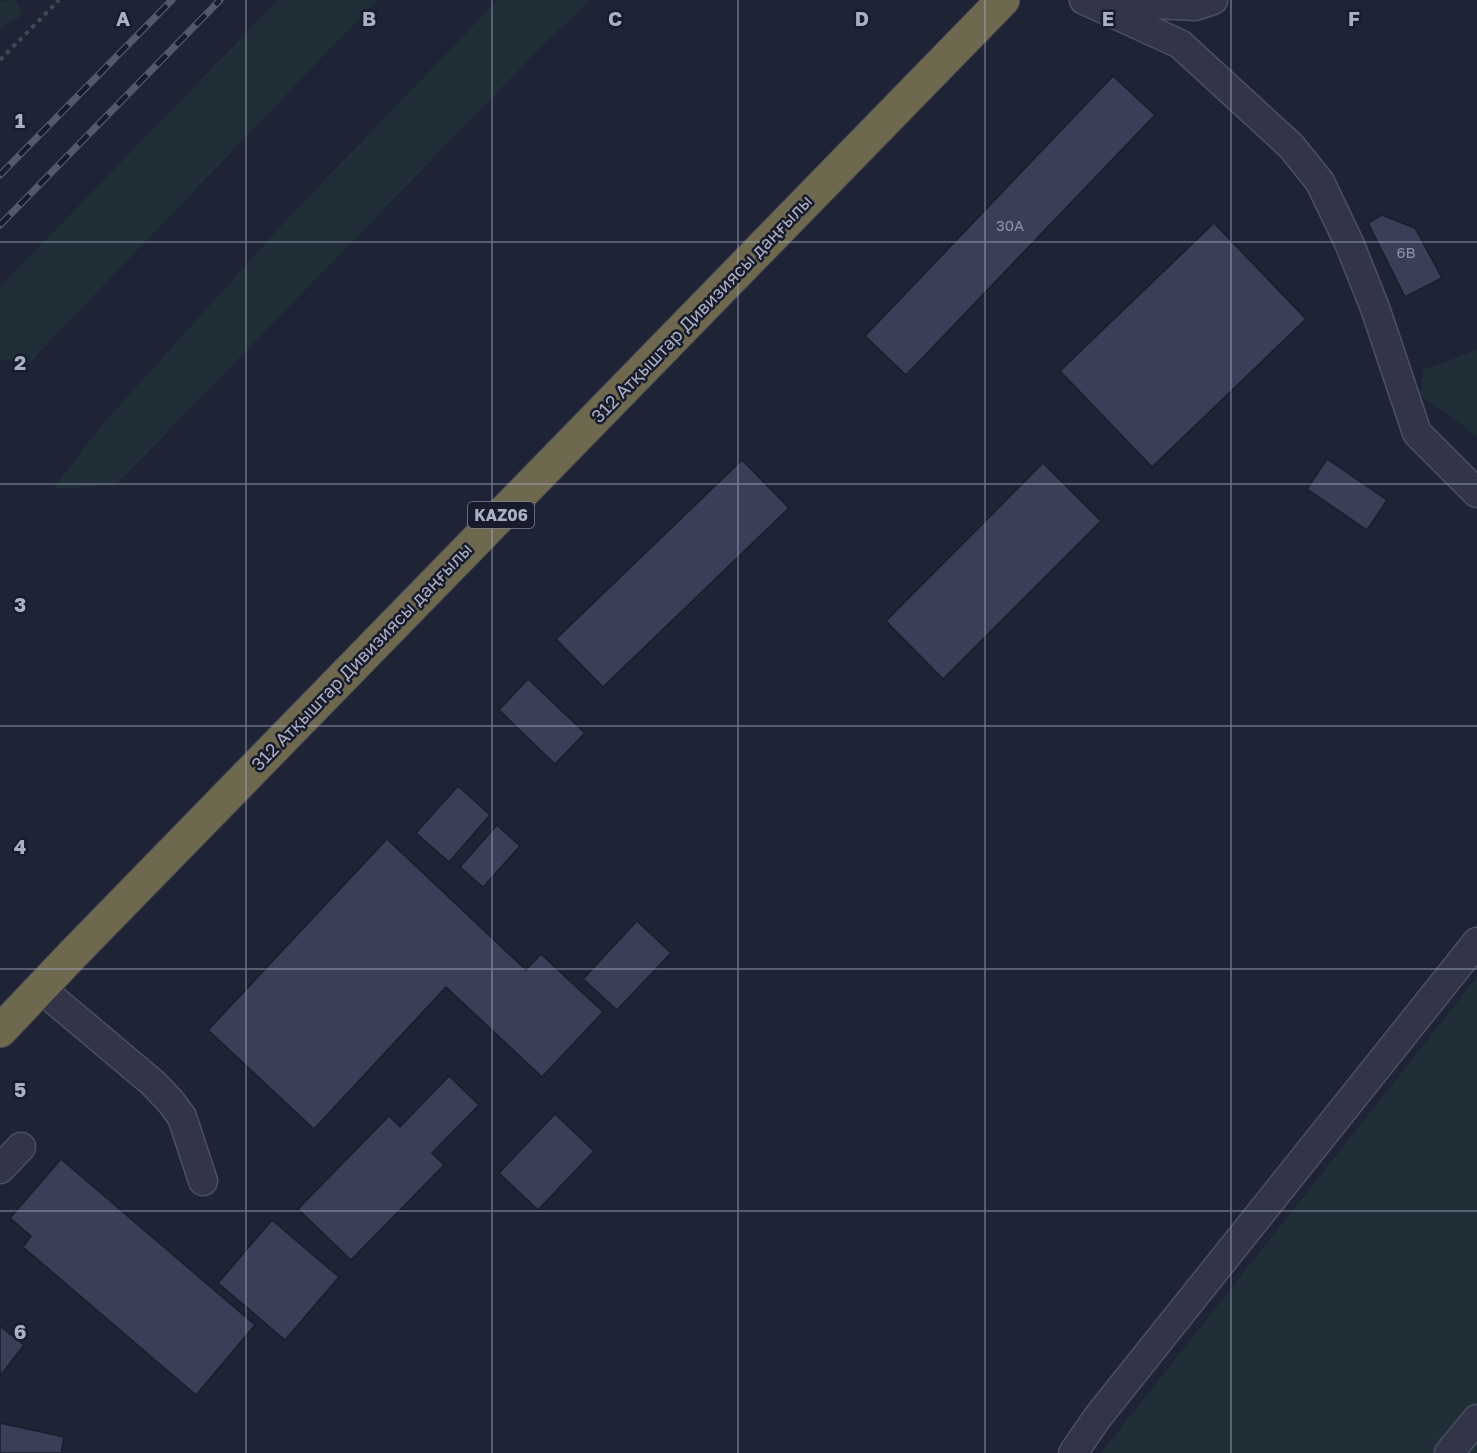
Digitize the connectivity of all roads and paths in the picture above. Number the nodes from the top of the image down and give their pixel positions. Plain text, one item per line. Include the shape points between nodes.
1 (59, 0) edge
2 (1003, 0) edge
3 (1085, 0) edge
4 (1213, 0) edge
5 (0, 60) edge
6 (1477, 493) edge
7 (1477, 942) edge
8 (40, 988) junction
9 (0, 1031) edge
10 (21, 1148) dead end
11 (0, 1169) edge
12 (203, 1181) dead end
13 (1477, 1419) edge
14 (1073, 1453) edge
15 (1449, 1453) edge

1 - 5 path
2 - 8 highway, 312 Атқыштар Дивизиясы даңғылы / KАZ06
3 - 4 street via 1195,6
3 - 6 street via 1180,44 1291,146 1320,182 1376,308 1417,433
7 - 14 street
8 - 9 highway, 312 Атқыштар Дивизиясы даңғылы / KАZ06
8 - 12 street via 171,1102 182,1117
10 - 11 street
13 - 15 street

